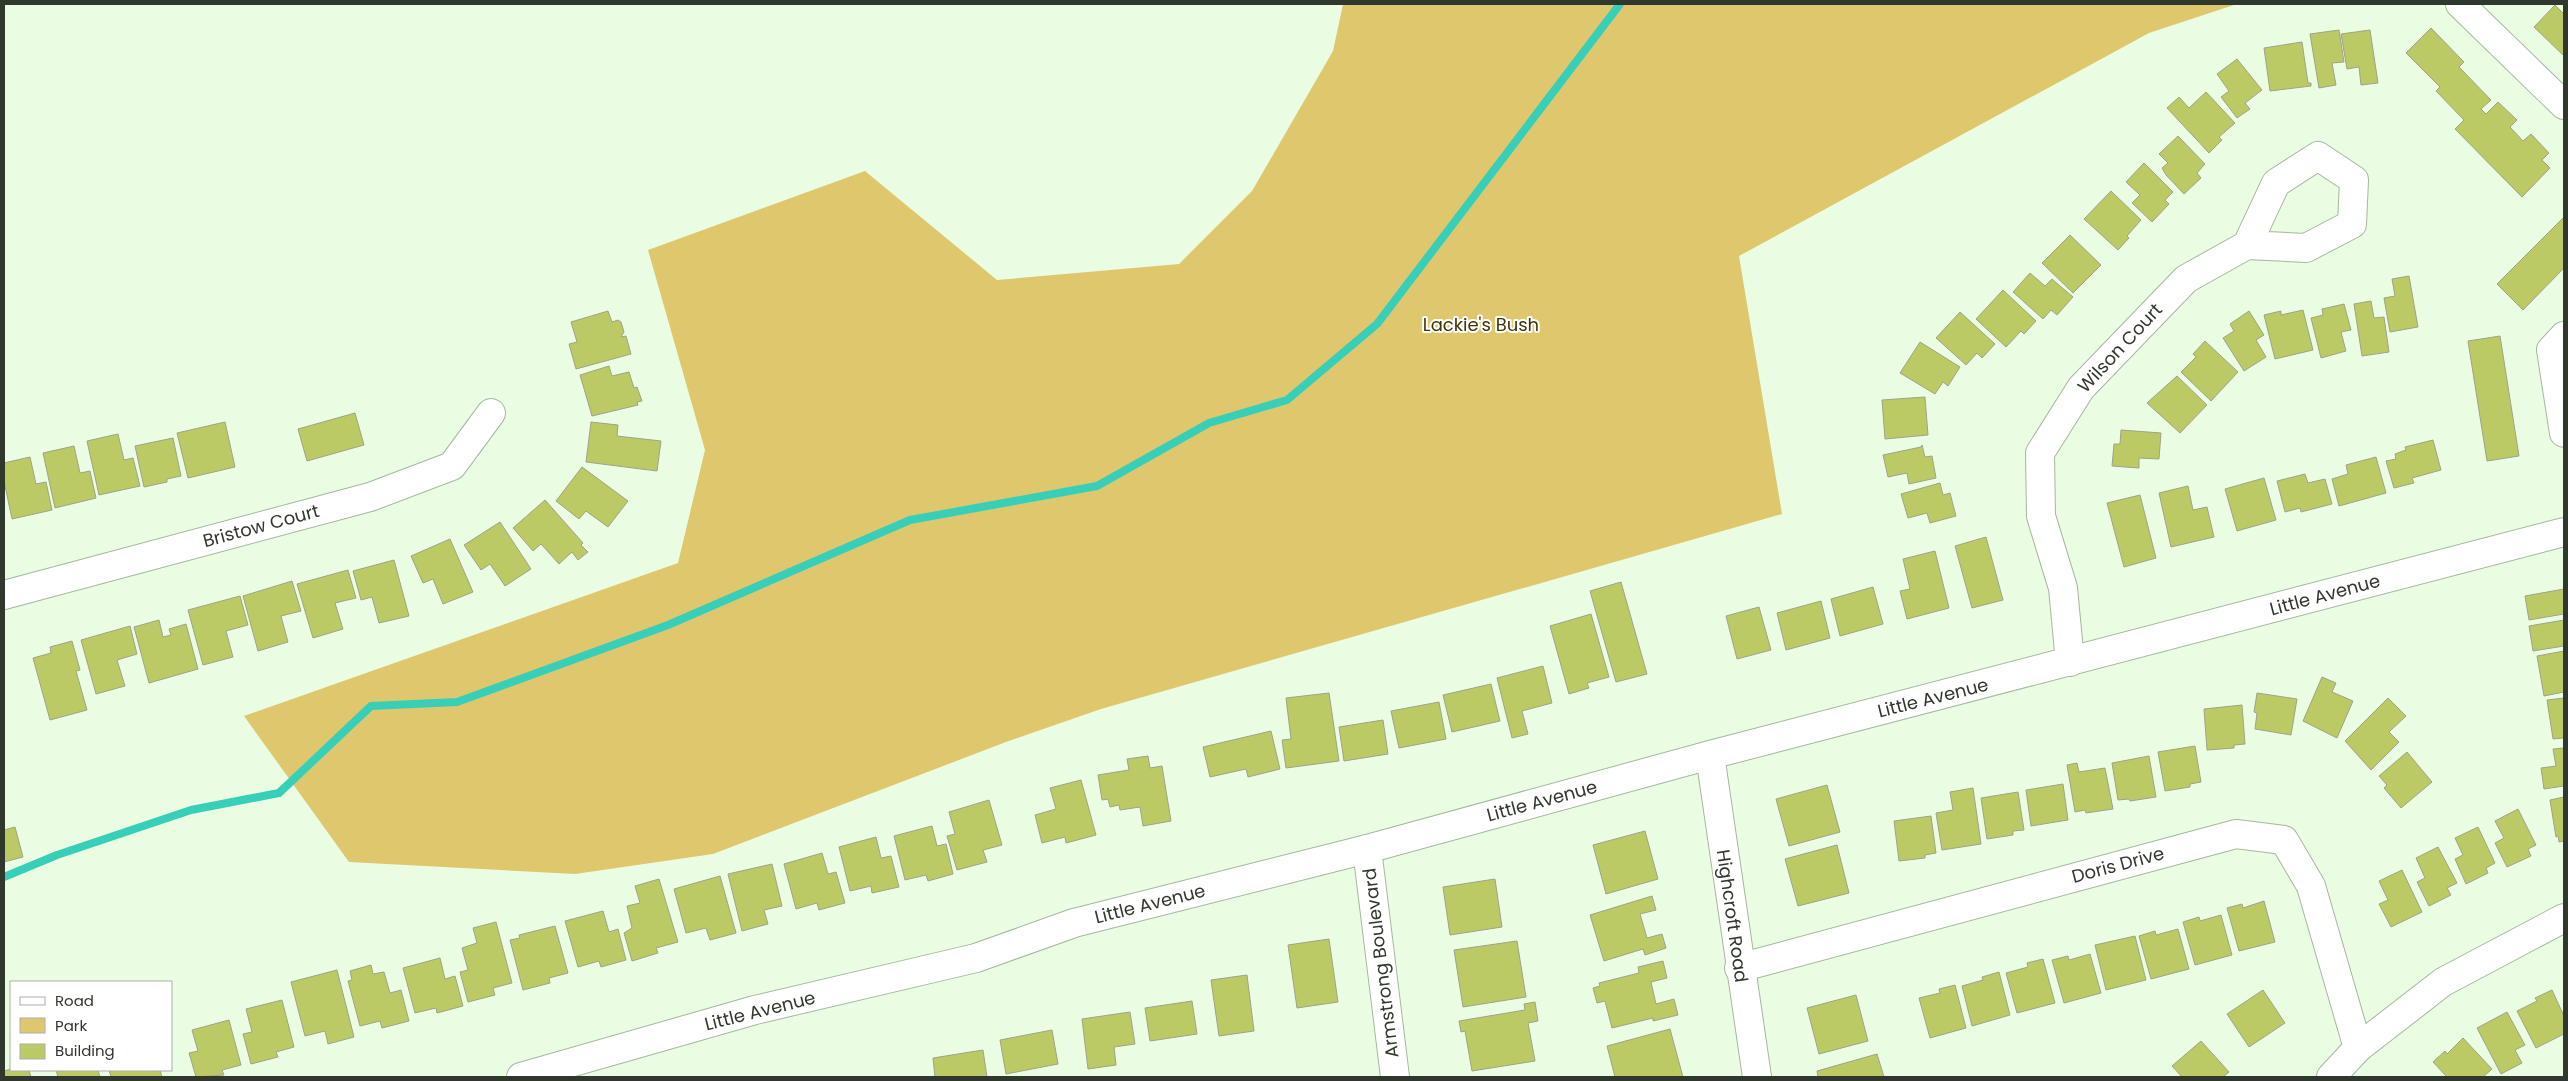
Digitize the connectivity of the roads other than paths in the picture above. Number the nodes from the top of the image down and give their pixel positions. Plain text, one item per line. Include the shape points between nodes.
1 (2460, 4) edge
2 (2564, 105) edge
3 (2247, 245) dead end
4 (2564, 336) edge
5 (491, 413) dead end
6 (2564, 433) edge
7 (2564, 532) edge
8 (4, 594) edge
9 (2070, 662) junction
10 (1710, 755) junction
11 (1367, 849) junction
12 (2564, 918) edge
13 (1739, 968) junction
14 (2358, 1048) junction
15 (521, 1077) edge
16 (1395, 1077) edge
17 (1757, 1077) edge
18 (2331, 1077) edge

1 - 2 street
3 - 9 street, Wilson Court via 2186,279 2081,388 2040,453 2041,516 2063,588
4 - 6 street via 2551,350
5 - 8 street, Bristow Court via 452,466 370,497
7 - 9 street, Little Avenue
9 - 10 street, Little Avenue
10 - 11 street, Little Avenue
10 - 13 street, Highcroft Road
11 - 15 street, Little Avenue via 1074,923 976,958 755,1010
11 - 16 street, Armstrong Boulevard
12 - 14 street via 2443,982
13 - 14 street, Doris Drive via 2236,834 2284,840 2311,886
13 - 17 street, Highcroft Road
14 - 18 street

